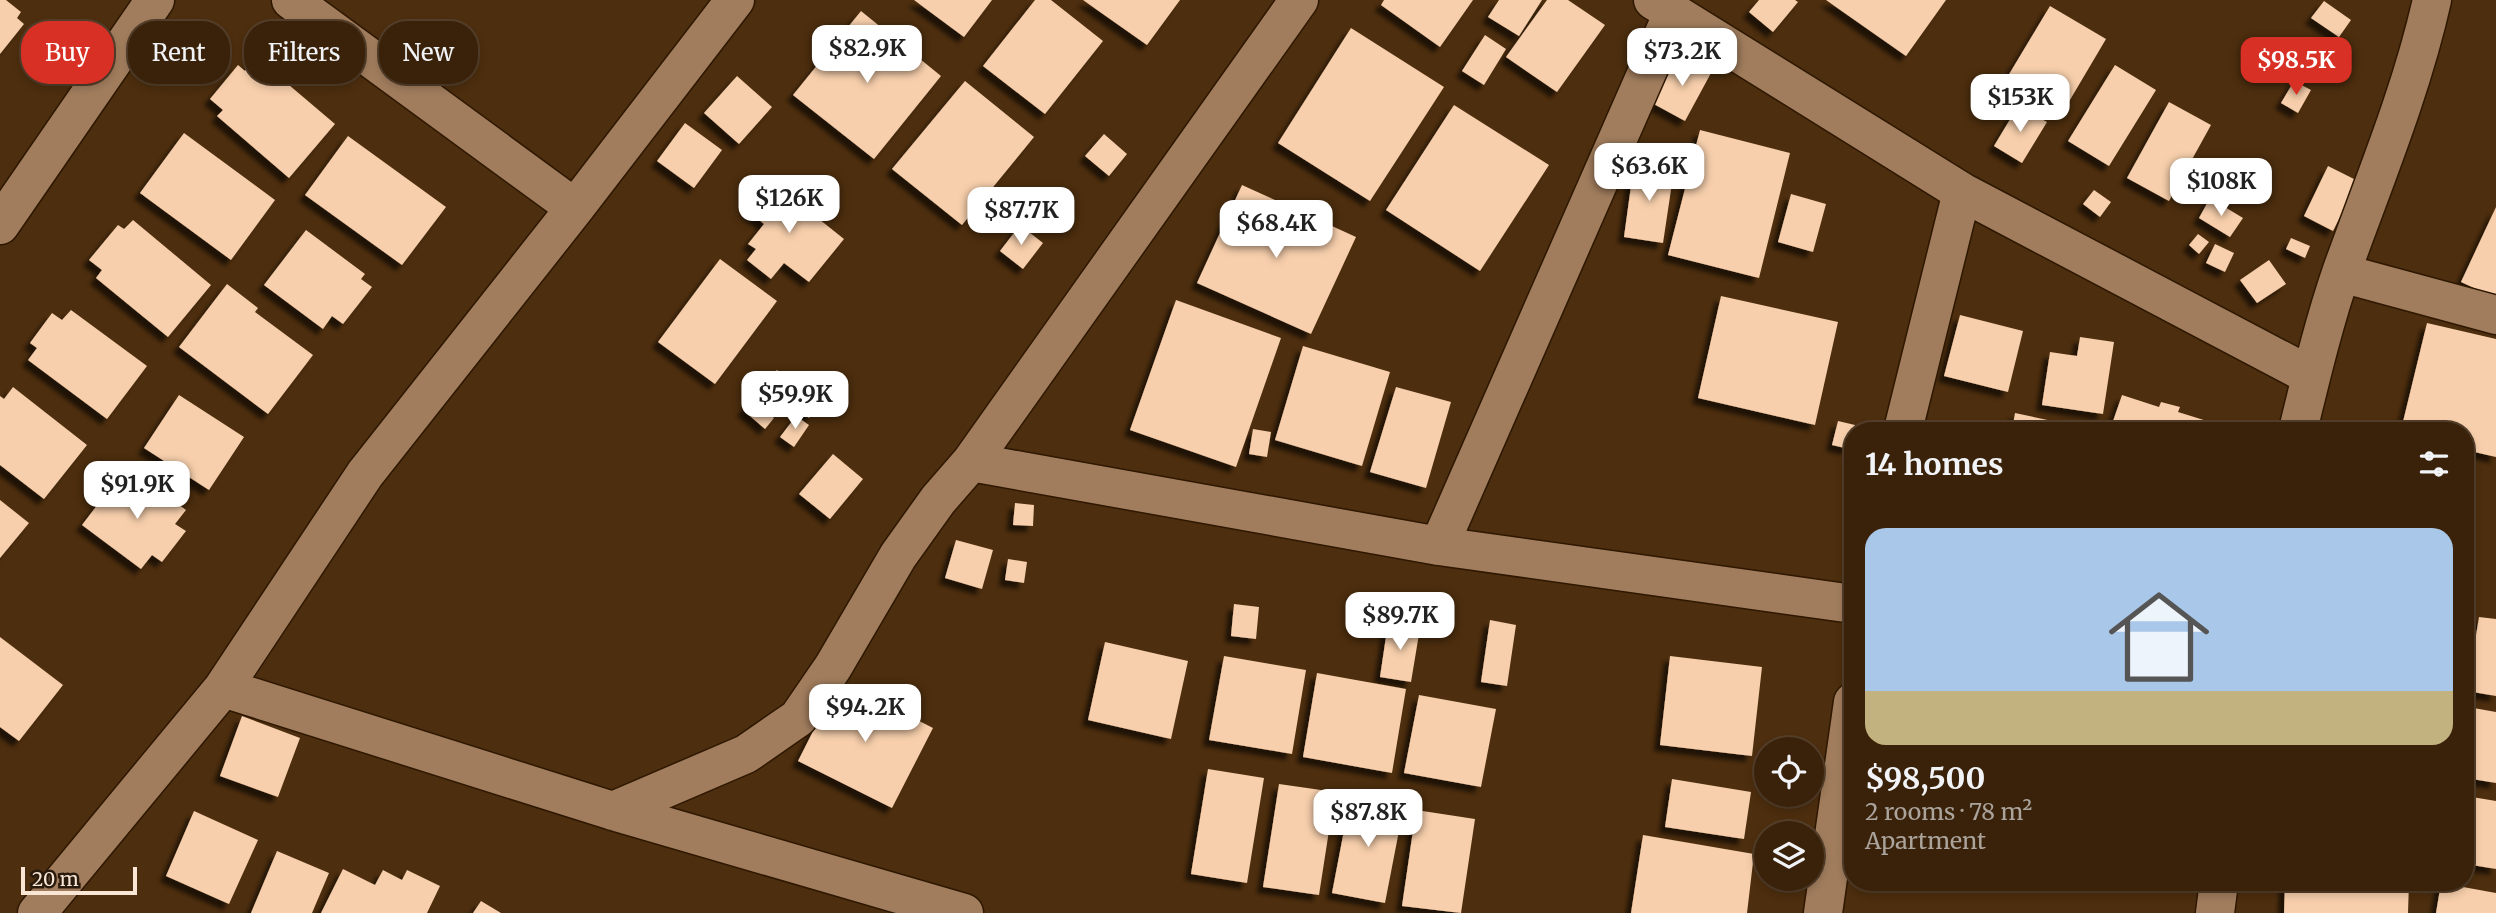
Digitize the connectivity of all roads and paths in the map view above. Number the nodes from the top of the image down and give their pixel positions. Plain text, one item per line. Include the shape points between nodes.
1 (155, 0) edge
2 (291, 0) edge
3 (735, 0) edge
4 (1299, 0) edge
5 (2432, 0) edge
6 (1663, 6) edge
7 (1962, 192) junction
8 (575, 208) junction
9 (0, 225) edge
10 (2341, 273) junction
11 (2496, 314) edge
12 (2311, 376) junction
13 (1905, 422) edge
14 (2300, 422) edge
15 (971, 462) junction
16 (1439, 546) junction
17 (1844, 603) edge
18 (223, 688) junction
19 (1844, 765) edge
20 (613, 811) junction
21 (2218, 891) edge
22 (37, 913) edge
23 (964, 913) edge
24 (1823, 913) edge
25 (2215, 913) edge

1 - 9 street
2 - 8 street
3 - 8 street
4 - 15 street
5 - 10 street via 2396,123
6 - 7 street
6 - 16 street
7 - 12 street
7 - 13 street
8 - 18 street via 365,474
10 - 11 street
10 - 12 street
12 - 14 street
15 - 16 street
15 - 20 street via 898,556 833,667 797,718 746,754
16 - 17 street
18 - 20 street
18 - 22 street
19 - 24 street
20 - 23 street
21 - 25 street

